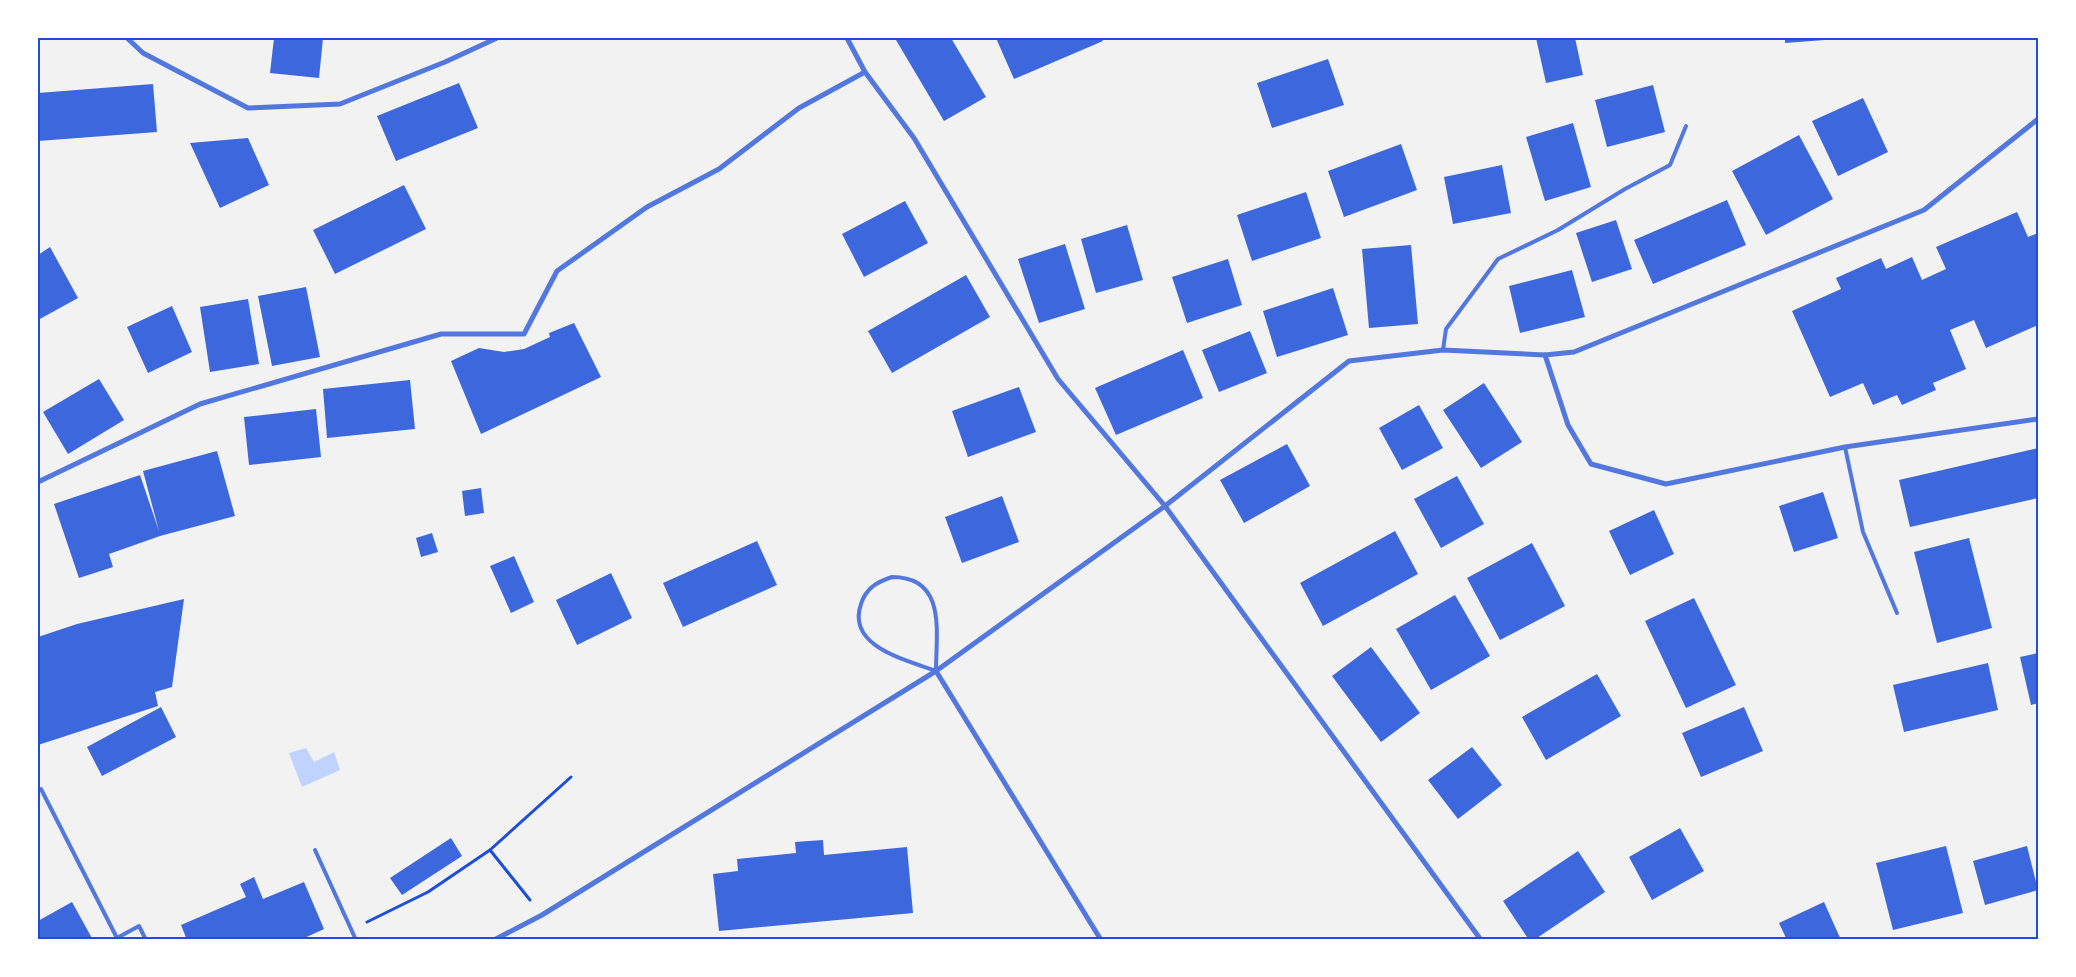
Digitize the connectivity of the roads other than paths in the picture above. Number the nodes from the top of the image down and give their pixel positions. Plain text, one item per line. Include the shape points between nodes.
1 (127, 38) edge
2 (497, 38) edge
3 (847, 38) edge
4 (865, 72) junction
5 (2038, 119) edge
6 (1686, 126) dead end
7 (1443, 350) junction
8 (1545, 355) junction
9 (2038, 419) edge
10 (1845, 446) junction
11 (38, 482) edge
12 (1165, 506) junction
13 (1897, 613) dead end
14 (936, 671) junction
15 (41, 789) dead end
16 (315, 850) dead end
17 (146, 940) edge
18 (356, 940) edge
19 (494, 940) edge
20 (1101, 940) edge
21 (1481, 940) edge

1 - 2 street via 143,53 248,108 340,104
3 - 4 street
4 - 11 street via 799,108 719,169 647,207 557,271 524,334 441,334 200,404
4 - 12 street via 914,138 1058,379
5 - 8 street via 1924,210 1574,352
6 - 7 lane via 1670,165 1558,230 1498,259 1446,329
7 - 8 street
7 - 12 street via 1348,361
8 - 10 street via 1568,426 1591,464 1666,484
9 - 10 street
10 - 13 lane via 1863,532
12 - 14 street
12 - 21 street
14 - 14 lane via 936,610 925,588 904,577 892,577 870,587 858,610 865,636 886,652
14 - 19 street via 542,915
14 - 20 street
15 - 17 lane via 117,938 139,926
16 - 18 lane

